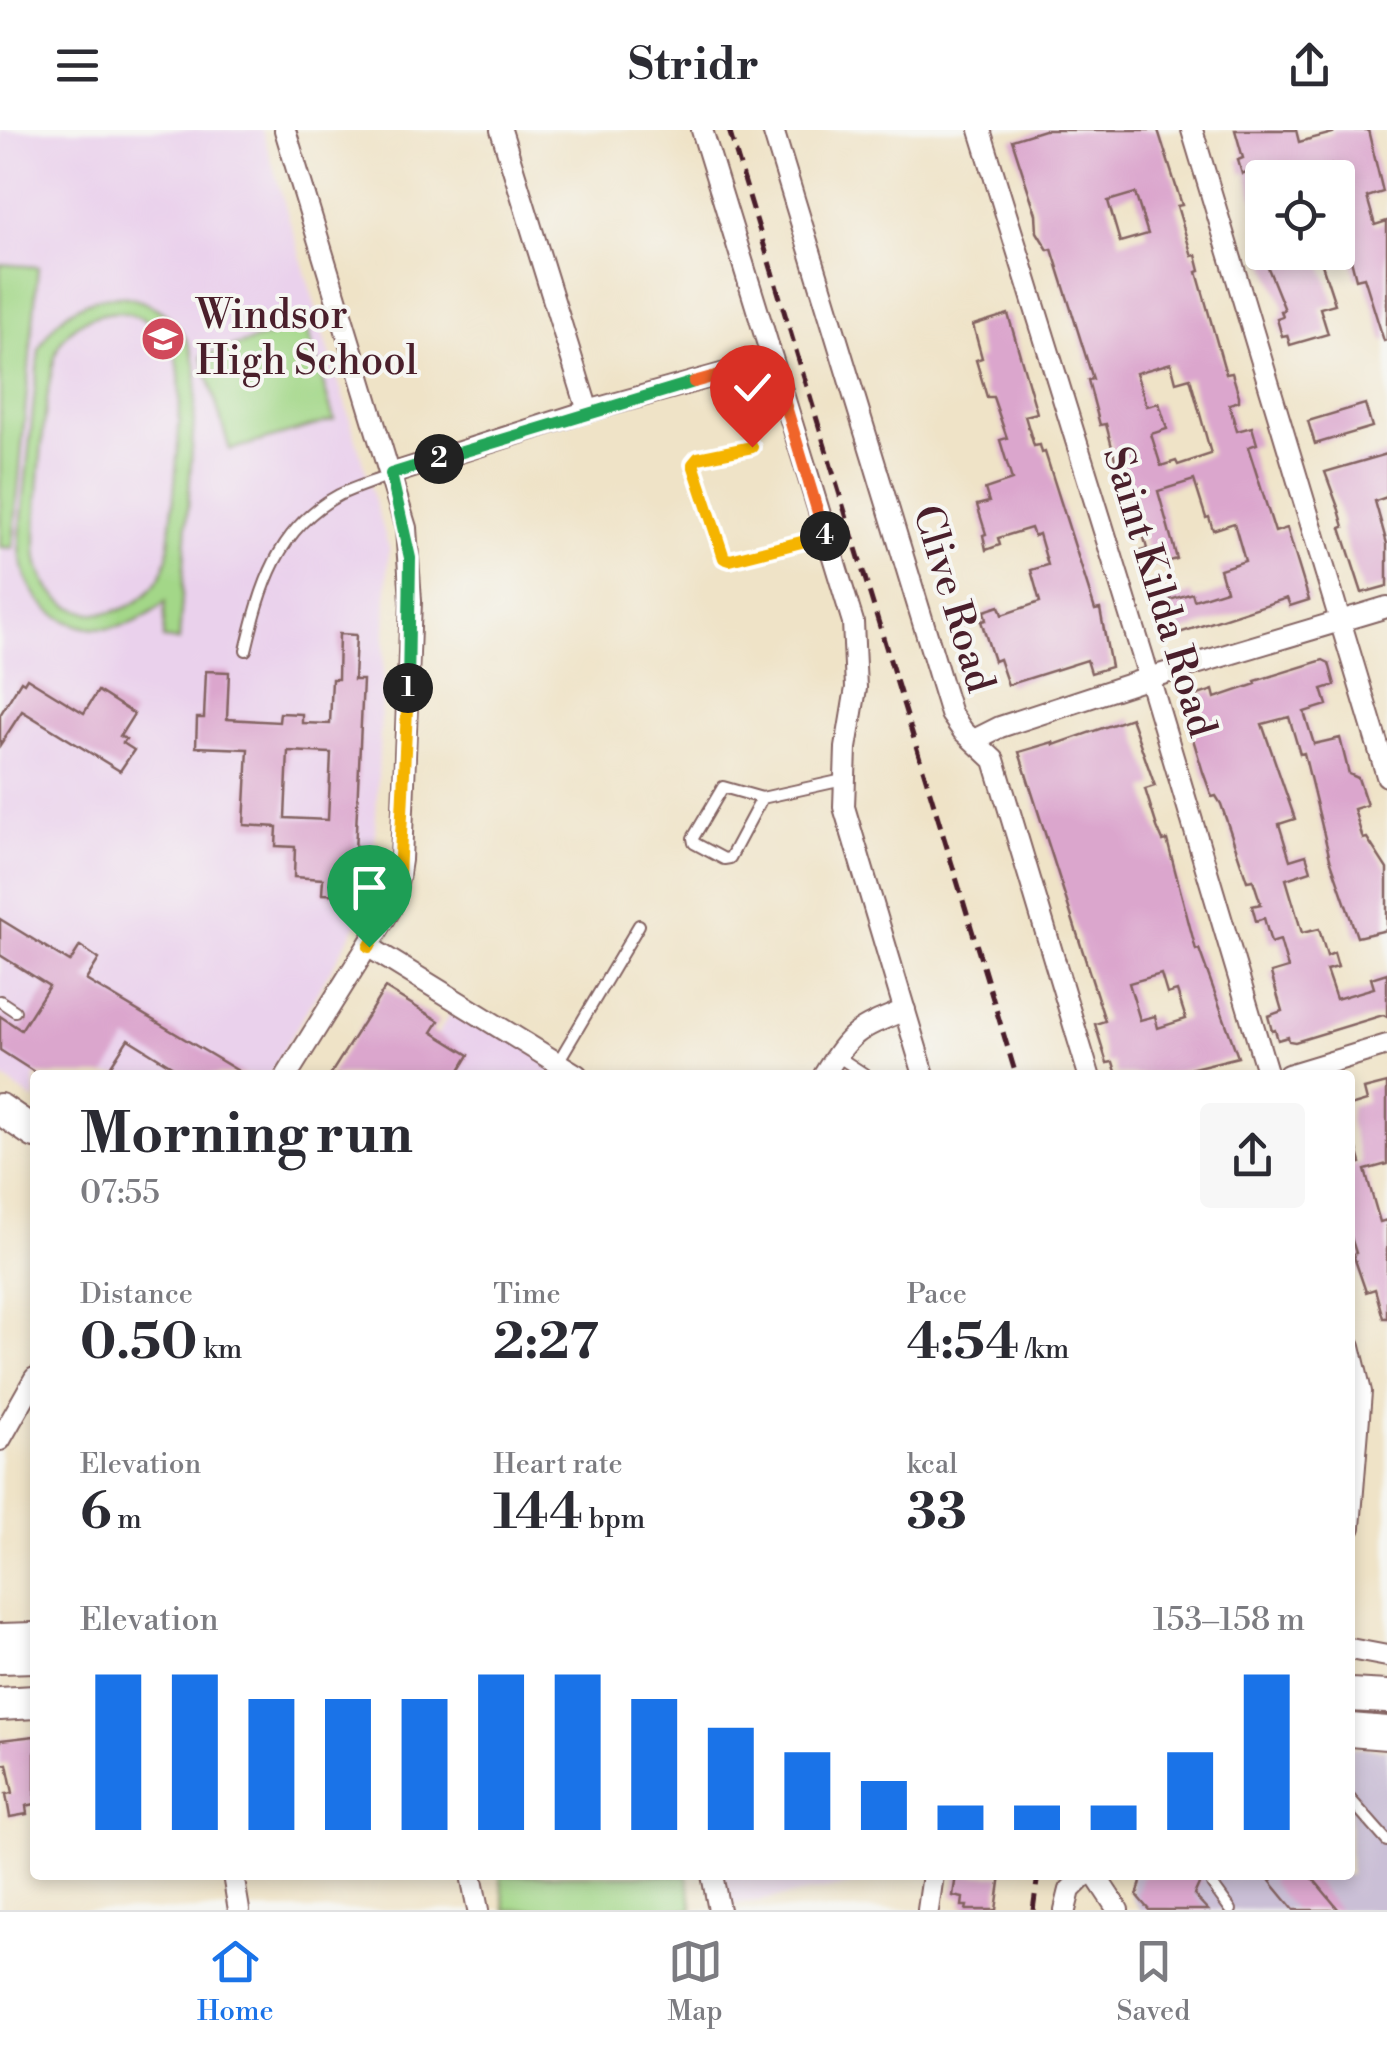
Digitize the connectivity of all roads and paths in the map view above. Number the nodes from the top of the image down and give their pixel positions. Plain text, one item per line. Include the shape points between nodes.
1 (285, 130) edge
2 (500, 130) edge
3 (702, 130) edge
4 (773, 130) edge
5 (980, 130) edge
6 (1192, 130) edge
7 (772, 360) junction
8 (588, 411) junction
9 (752, 447) dead end
10 (391, 474) junction
11 (826, 536) junction
12 (1387, 608) edge
13 (1340, 622) junction
14 (246, 650) dead end
15 (1149, 678) junction
16 (974, 740) junction
17 (1387, 776) edge
18 (842, 780) junction
19 (762, 798) junction
20 (640, 924) dead end
21 (369, 947) junction
22 (0, 1002) edge
23 (904, 1010) junction
24 (15, 1011) dead end
25 (1387, 1045) edge
26 (836, 1056) junction
27 (557, 1063) junction
28 (291, 1070) edge
29 (569, 1070) edge
30 (827, 1070) edge
31 (858, 1070) edge
32 (922, 1070) edge
33 (1087, 1070) edge
34 (1267, 1070) edge
35 (1304, 1070) edge
36 (0, 1110) edge
37 (30, 1130) edge
38 (1355, 1367) edge
39 (30, 1387) edge
40 (0, 1440) edge
41 (1355, 1466) edge
42 (30, 1632) edge
43 (0, 1634) edge
44 (1355, 1650) edge
45 (30, 1656) edge
46 (1387, 1656) edge
47 (0, 1658) edge
48 (1355, 1695) edge
49 (1387, 1697) edge
50 (30, 1702) edge
51 (0, 1704) edge
52 (1355, 1730) edge
53 (1387, 1733) edge
54 (1355, 1805) edge
55 (1387, 1841) edge
56 (234, 1880) edge
57 (473, 1880) edge
58 (713, 1880) edge
59 (932, 1880) edge
60 (1080, 1880) edge
61 (1098, 1880) edge
62 (1212, 1880) edge
63 (239, 1910) edge
64 (478, 1910) edge
65 (719, 1910) edge
66 (928, 1910) edge
67 (1065, 1910) edge
68 (1118, 1910) edge
69 (1231, 1910) edge

1 - 10 street
2 - 8 street
3 - 7 street
4 - 16 street, Clive Road via 951,714
5 - 15 street, Saint Kilda Road
6 - 13 street
7 - 8 street
7 - 11 street
8 - 10 street
9 - 11 lane via 693,464 724,558
10 - 14 lane via 337,496 283,544 261,588
10 - 21 street via 410,558 402,841 396,896
11 - 18 street via 856,653
12 - 13 street
13 - 15 street
13 - 17 street
15 - 16 street
15 - 34 street, Saint Kilda Road
16 - 33 street, Clive Road via 994,760
18 - 19 lane
18 - 23 street via 848,822
19 - 19 lane via 728,858 694,843 723,787
20 - 27 lane
21 - 27 street
21 - 28 street
22 - 24 lane
23 - 26 street via 855,1032
23 - 32 street
25 - 35 street
26 - 30 street
26 - 31 lane
27 - 29 street
36 - 37 street
38 - 41 street via 1361,1392
39 - 40 street
42 - 43 street
44 - 46 street
45 - 47 main road
48 - 49 main road
50 - 51 main road
52 - 53 main road
54 - 55 lane
56 - 63 street
57 - 64 street
58 - 65 street
59 - 66 street
60 - 67 street
61 - 68 street
62 - 69 lane

